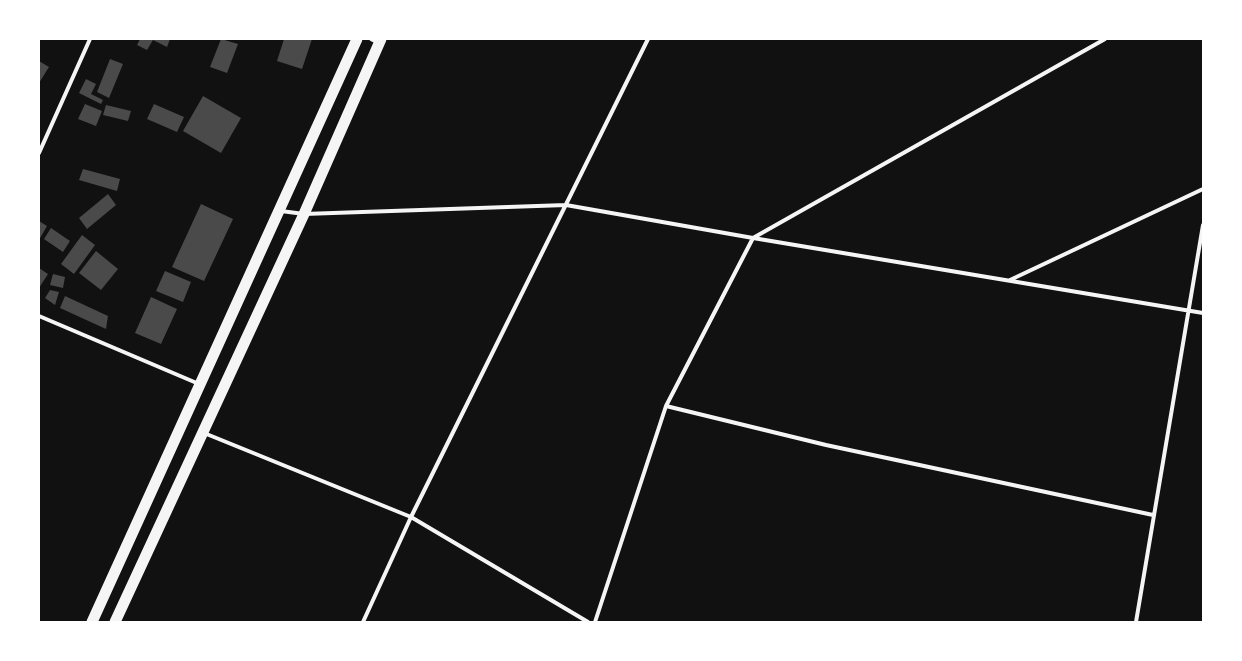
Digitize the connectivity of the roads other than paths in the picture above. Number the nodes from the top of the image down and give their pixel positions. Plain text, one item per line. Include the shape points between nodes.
1 (90, 39) edge
2 (357, 39) edge
3 (648, 39) edge
4 (1105, 39) edge
5 (377, 40) edge
6 (39, 154) edge
7 (1203, 189) edge
8 (566, 205) junction
9 (279, 211) junction
10 (304, 214) junction
11 (1203, 225) edge
12 (753, 238) junction
13 (1009, 280) junction
14 (1187, 310) junction
15 (1203, 312) edge
16 (39, 316) edge
17 (200, 385) junction
18 (666, 406) junction
19 (202, 432) junction
20 (1153, 515) junction
21 (411, 517) junction
22 (92, 622) edge
23 (115, 622) edge
24 (363, 622) edge
25 (588, 622) edge
26 (595, 622) edge
27 (1136, 622) edge

1 - 6 street
2 - 9 highway
3 - 8 street
4 - 12 street
5 - 10 highway
7 - 13 street
8 - 10 street
8 - 12 street
8 - 21 street
9 - 10 street
9 - 17 highway
10 - 19 highway
11 - 14 street
12 - 13 street
12 - 18 street
13 - 14 street
14 - 15 street
14 - 20 street
16 - 17 street
17 - 22 highway
18 - 20 street via 826,445
18 - 26 street
19 - 21 street
19 - 23 highway
20 - 27 street
21 - 24 street
21 - 25 street

